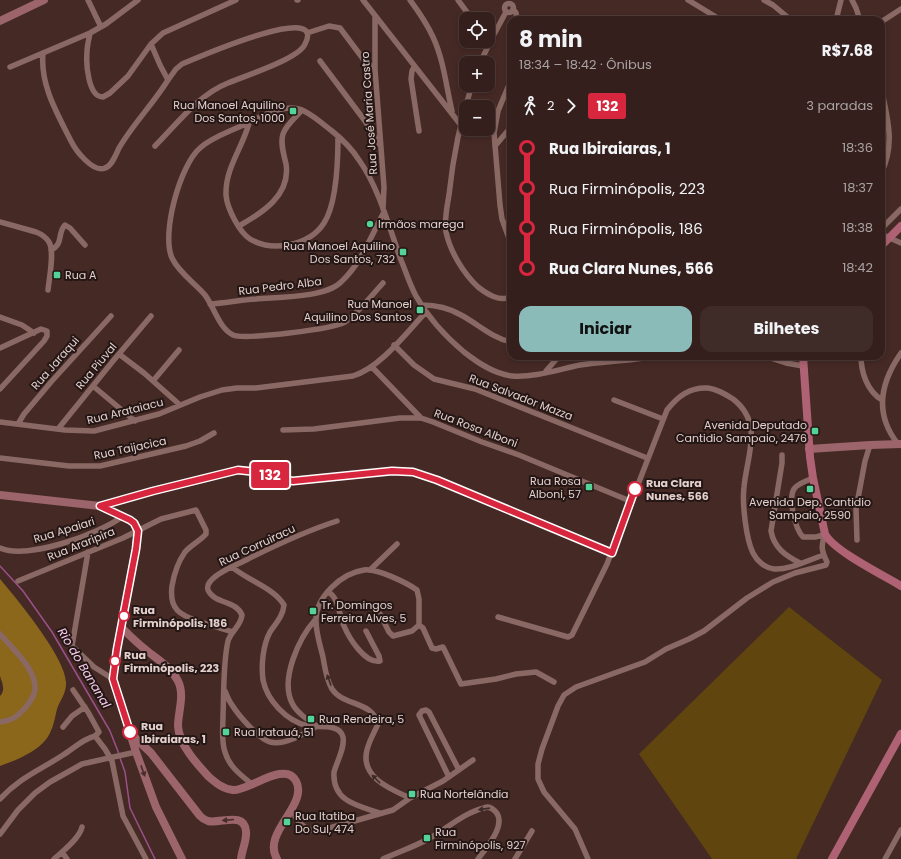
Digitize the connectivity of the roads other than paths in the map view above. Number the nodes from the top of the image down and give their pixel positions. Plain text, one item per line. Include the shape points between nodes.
1 (44, 0) edge
2 (88, 0) edge
3 (138, 0) edge
4 (236, 0) edge
5 (363, 0) edge
6 (410, 0) edge
7 (458, 0) edge
8 (688, 0) edge
9 (764, 0) edge
10 (841, 0) edge
11 (852, 0) edge
12 (509, 6) edge
13 (901, 10) edge
14 (467, 12) edge
15 (375, 16) junction
16 (516, 16) edge
17 (714, 16) edge
18 (786, 16) edge
19 (837, 16) edge
20 (858, 16) edge
21 (885, 20) edge
22 (0, 21) edge
23 (101, 27) junction
24 (495, 29) edge
25 (307, 32) junction
26 (90, 33) junction
27 (151, 44) junction
28 (43, 52) junction
29 (320, 61) dead end
30 (10, 67) dead end
31 (414, 67) junction
32 (375, 69) junction
33 (168, 80) junction
34 (507, 90) edge
35 (885, 108) edge
36 (302, 110) junction
37 (452, 112) junction
38 (459, 122) edge
39 (249, 123) junction
40 (459, 130) edge
41 (419, 131) dead end
42 (507, 132) edge
43 (338, 136) junction
44 (155, 146) dead end
45 (495, 146) junction
46 (381, 147) junction
47 (885, 165) edge
48 (901, 209) edge
49 (383, 211) junction
50 (0, 222) edge
51 (507, 223) edge
52 (504, 225) junction
53 (885, 225) edge
54 (239, 226) junction
55 (901, 226) edge
56 (507, 233) edge
57 (885, 236) edge
58 (890, 239) junction
59 (885, 243) edge
60 (901, 243) edge
61 (85, 245) dead end
62 (51, 250) junction
63 (383, 283) dead end
64 (48, 290) dead end
65 (507, 298) edge
66 (210, 304) junction
67 (422, 305) junction
68 (426, 312) junction
69 (110, 316) dead end
70 (151, 316) dead end
71 (0, 317) edge
72 (34, 332) junction
73 (507, 341) edge
74 (394, 345) junction
75 (0, 348) edge
76 (179, 350) dead end
77 (901, 353) edge
78 (119, 354) junction
79 (556, 360) edge
80 (626, 360) edge
81 (777, 360) edge
82 (803, 360) edge
83 (861, 360) edge
84 (607, 362) joint
85 (803, 366) junction
86 (372, 367) junction
87 (546, 372) junction
88 (153, 381) junction
89 (93, 386) junction
90 (0, 390) edge
91 (614, 400) dead end
92 (882, 400) junction
93 (180, 405) junction
94 (421, 418) junction
95 (663, 419) junction
96 (135, 420) junction
97 (0, 422) edge
98 (18, 424) junction
99 (58, 429) junction
100 (283, 430) dead end
101 (214, 433) dead end
102 (870, 444) junction
103 (900, 444) edge
104 (809, 449) junction
105 (782, 455) dead end
106 (0, 458) edge
107 (647, 458) junction
108 (813, 478) junction
109 (0, 495) edge
110 (630, 501) junction
111 (100, 506) junction
112 (123, 516) junction
113 (337, 521) dead end
114 (138, 531) junction
115 (825, 534) junction
116 (857, 540) dead end
117 (832, 543) junction
118 (397, 544) dead end
119 (0, 548) edge
120 (822, 548) junction
121 (88, 552) junction
122 (612, 553) junction
123 (825, 557) junction
124 (800, 563) junction
125 (232, 567) junction
126 (370, 570) junction
127 (18, 581) dead end
128 (901, 586) edge
129 (328, 592) junction
130 (380, 614) dead end
131 (498, 617) dead end
132 (315, 620) junction
133 (419, 625) junction
134 (122, 627) junction
135 (366, 631) dead end
136 (233, 632) junction
137 (0, 634) edge
138 (113, 679) junction
139 (554, 682) dead end
140 (224, 689) junction
141 (73, 690) dead end
142 (85, 707) junction
143 (0, 722) edge
144 (317, 726) junction
145 (63, 727) dead end
146 (901, 734) edge
147 (95, 736) junction
148 (136, 742) junction
149 (145, 747) junction
150 (134, 752) junction
151 (113, 756) junction
152 (473, 760) dead end
153 (459, 770) junction
154 (449, 777) junction
155 (253, 784) junction
156 (410, 798) junction
157 (0, 800) edge
158 (292, 808) junction
159 (380, 813) junction
160 (82, 827) dead end
161 (901, 830) edge
162 (532, 831) dead end
163 (0, 834) edge
164 (62, 852) junction
165 (54, 859) edge
166 (67, 859) edge
167 (146, 859) edge
168 (182, 859) edge
169 (241, 859) edge
170 (277, 859) edge
171 (383, 859) edge
172 (478, 859) edge
173 (515, 859) edge
174 (588, 859) edge
175 (832, 859) edge
176 (885, 859) edge

1 - 22 main road
2 - 23 street
3 - 23 street
4 - 27 street via 163,33
5 - 15 street
6 - 37 street via 434,39
7 - 14 street
8 - 17 street
9 - 18 street
10 - 19 street
11 - 20 street
12 - 16 street
12 - 24 street
13 - 21 street
15 - 31 street
15 - 32 street, Rua José Maria Castro
23 - 26 street
25 - 32 street via 329,26 340,28 364,60
25 - 33 street via 303,26 295,24 260,31 182,64
25 - 44 street via 304,47 292,56 220,86 205,95
26 - 27 street via 87,67 94,92 100,97 110,93 128,76
26 - 28 street
27 - 33 street
28 - 30 street
28 - 33 street via 43,72 47,90 74,148 85,160 100,169 110,164 127,135
29 - 46 street
31 - 37 street
31 - 41 street via 411,79
32 - 46 street, Rua José Maria Castro
34 - 45 street via 496,118
35 - 47 street via 890,143
36 - 39 street via 283,109
36 - 43 street
36 - 54 street via 283,134 286,172 278,196 271,205
37 - 38 street
39 - 54 street via 230,169 226,188 228,204
39 - 66 street via 207,142 195,153 185,170 172,207 169,236 172,258
40 - 65 street via 446,213 448,239 457,259 475,284 494,297
42 - 45 street
43 - 49 street via 364,167
43 - 54 street via 336,179 331,204 327,219 315,233 296,243 275,245 250,239
45 - 52 street
46 - 49 street, Rua José Maria Castro
48 - 53 street
49 - 66 street, Rua Pedro Alba via 357,262 348,275 334,287 310,294
49 - 67 street via 415,295
50 - 62 street via 41,234 48,241
51 - 52 street
52 - 56 street
55 - 58 main road
57 - 58 street
58 - 59 main road
58 - 60 street
61 - 62 street via 65,225 59,244
62 - 64 street
63 - 66 street via 344,322 302,331 238,336 224,327
67 - 68 street
67 - 73 street via 431,305 461,314 498,338
68 - 74 street, Rua Arataiacu
68 - 87 street via 452,342 489,368 512,376
69 - 98 street, Rua Jaraqui via 51,382
70 - 78 street, Rua Piuval
71 - 72 street
72 - 75 street
72 - 90 street via 40,329 47,331 48,336
74 - 86 street, Rua Arataiacu
74 - 107 street, Rua Salvador Mazza via 434,379 475,389
76 - 88 street
77 - 92 street via 889,372
78 - 88 street
78 - 89 street, Rua Piuval
79 - 87 street
80 - 84 street
81 - 85 street
82 - 85 main road
83 - 92 street via 866,381
84 - 87 street
85 - 104 main road
86 - 93 street, Rua Arataiacu via 353,376 229,389 207,394
86 - 94 street
88 - 93 street
89 - 96 street
89 - 99 street, Rua Piuval
91 - 95 street
92 - 103 street via 884,418 890,433
93 - 96 street, Rua Arataiacu
94 - 100 street, Rua Rosa Alboni
94 - 110 street, Rua Rosa Alboni
95 - 107 street
95 - 124 street via 678,397 700,388 722,392 742,408 751,429 744,498 752,550 759,561 769,568 779,569
96 - 99 street, Rua Arataiacu via 94,431
97 - 98 street, Rua Arataiacu
98 - 99 street, Rua Arataiacu
101 - 106 street, Rua Taijacica via 186,446 100,466 69,466
102 - 103 main road
102 - 104 main road
102 - 116 street via 856,509
104 - 108 main road
105 - 124 street via 771,531 774,543 782,553
107 - 110 street
108 - 115 main road
108 - 115 street via 794,490 794,514 803,537
109 - 111 main road
110 - 122 street
111 - 112 main road
111 - 122 street via 238,470 254,471 285,481 381,472 413,472
112 - 114 main road via 134,523
112 - 119 street, Rua Apaiari via 109,526 78,539 29,551 7,551
113 - 125 street, Rua Corruiracu
114 - 121 street, Rua Araripira
114 - 134 main road
114 - 136 street, Rua Araripira via 161,519 196,510 206,534 188,549 179,562 171,598 178,612 186,617
115 - 117 main road
115 - 120 street
117 - 120 street
117 - 128 main road
118 - 126 street
120 - 123 street
121 - 127 street, Rua Araripira
121 - 138 street via 72,646 94,667
122 - 131 street via 572,635 568,637
123 - 124 street
123 - 174 street via 827,564 824,567 795,573 765,587 689,639 645,662 576,687 564,695 542,749 538,778 544,792 575,829
125 - 136 street, Rua Corruiracu via 212,580 208,590 214,597 234,606 242,613 240,622
125 - 144 street via 271,592 284,605 281,616 268,638 262,660 263,681 276,706 286,715 307,726
126 - 129 street via 348,575
126 - 133 street via 417,590
129 - 132 street via 319,606
129 - 135 street via 335,598 344,626 356,646 371,660 380,661
130 - 133 street via 393,636 412,631
132 - 144 street via 304,634 294,655 289,693 292,704
156 -> 132 street via 389,789 370,772 366,755 378,724 377,720 368,709 344,700 332,689 327,679
133 - 139 street via 423,628 432,648 442,647 461,684 536,672
134 - 138 main road
134 - 155 main road via 168,667 178,682 181,706 178,726 180,734 194,759 209,777 223,788 232,790 240,790
136 - 140 street via 226,650
137 - 143 street via 23,660 34,678 36,688 32,700 18,717
138 - 148 main road via 130,734
140 - 144 street via 232,705 246,722 271,742 294,739
140 - 155 street via 225,752 235,769
141 - 142 street
142 - 145 street via 72,716
142 - 147 street via 98,731
144 - 159 street via 334,728 343,736 334,772 334,782 339,793 352,804
146 - 175 main road
147 - 151 street
147 - 157 street via 22,779
148 - 149 main road
148 - 150 main road
149 - 150 main road
169 -> 149 main road via 246,837 245,826 236,819 208,821 200,816
150 - 151 street
150 -> 168 main road via 156,807
151 - 163 street via 78,765 50,782 18,810
151 - 167 street via 123,816
152 - 153 street
153 - 154 street
153 - 154 street via 428,712 422,711 419,715
154 - 156 street
155 - 158 main road via 274,775 289,774 298,784 297,797
156 - 159 street via 393,810
158 - 159 street via 302,826 314,831
158 - 170 main road via 274,844 273,850
160 - 164 street via 80,833
161 - 176 street
162 - 173 street
164 - 165 street
164 - 166 street
172 -> 171 street via 495,834 498,824 497,813 489,807 472,812 428,839

